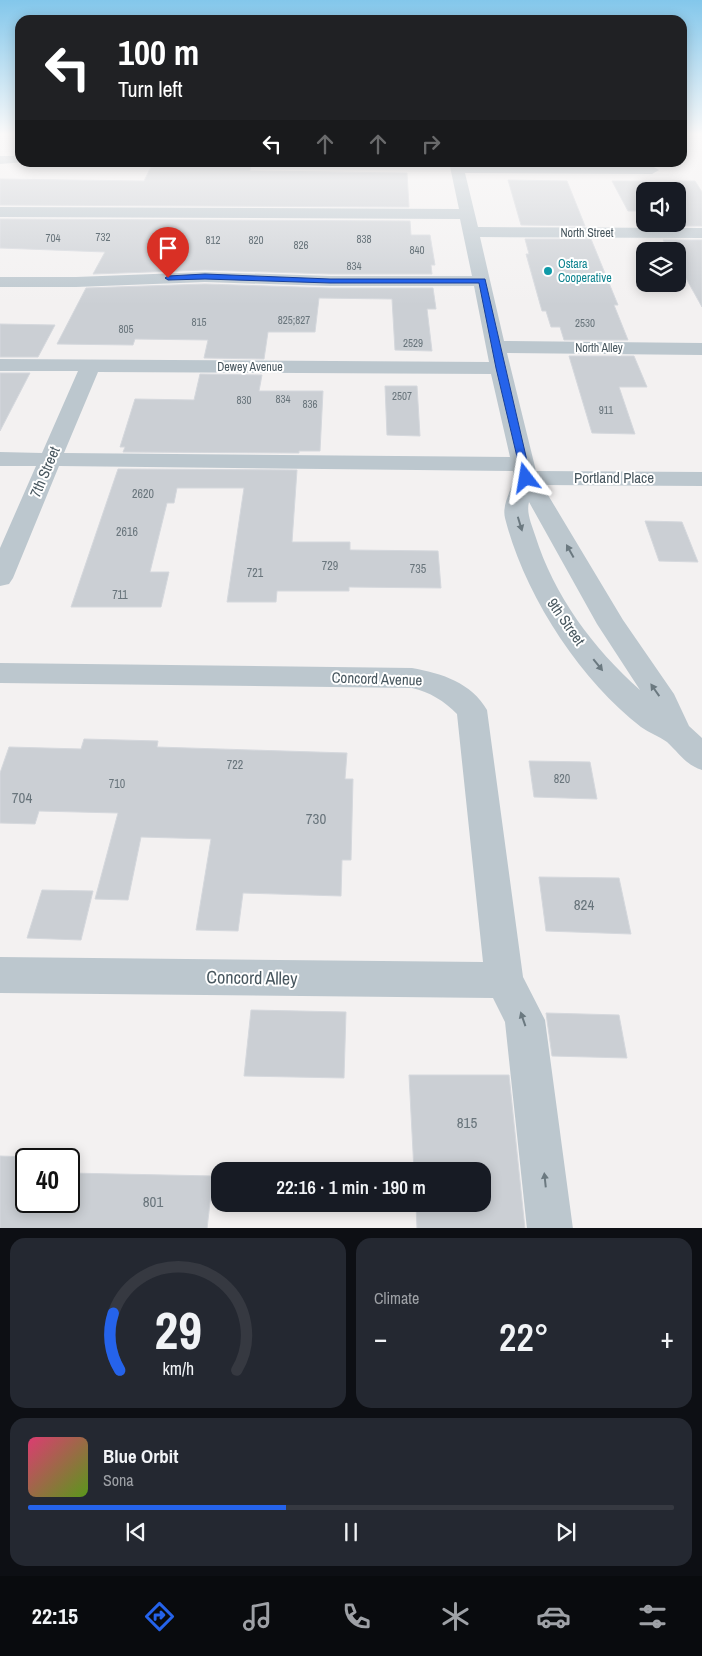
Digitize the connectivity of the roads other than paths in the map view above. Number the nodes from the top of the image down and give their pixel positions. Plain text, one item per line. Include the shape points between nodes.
1 (463, 190) edge
2 (0, 212) edge
3 (470, 223) junction
4 (702, 233) edge
5 (482, 281) junction
6 (0, 282) edge
7 (496, 348) junction
8 (702, 349) edge
9 (0, 365) edge
10 (90, 366) junction
11 (500, 368) junction
12 (0, 459) edge
13 (50, 459) junction
14 (525, 471) junction
15 (702, 479) edge
16 (0, 578) edge
17 (0, 673) edge
18 (677, 733) junction
19 (702, 758) edge
20 (0, 975) edge
21 (504, 980) junction
22 (550, 1228) edge

1 - 3 street, 9th Street
2 - 3 street, North Street
3 - 4 street, North Street
3 - 5 street, 9th Street
5 - 6 street via 330,281 205,276
5 - 7 street, 9th Street
7 - 8 street, North Alley
7 - 11 street, 9th Street
9 - 10 street, Dewey Avenue
10 - 11 street, Dewey Avenue
10 - 13 street, 7th Street
11 - 14 street, 9th Street
12 - 13 street, Portland Place
13 - 14 street, Portland Place
13 - 16 street, 7th Street
14 - 15 street, Portland Place
18 -> 14 street, 9th Street via 663,702 611,624
14 -> 18 street, 9th Street via 516,506 517,516 528,553 548,597 609,679 652,719
17 - 21 street, Concord Avenue via 412,678 435,682 456,693 472,710
18 - 19 street, 9th Street
20 - 21 street, Concord Alley
22 -> 21 street via 525,1020

